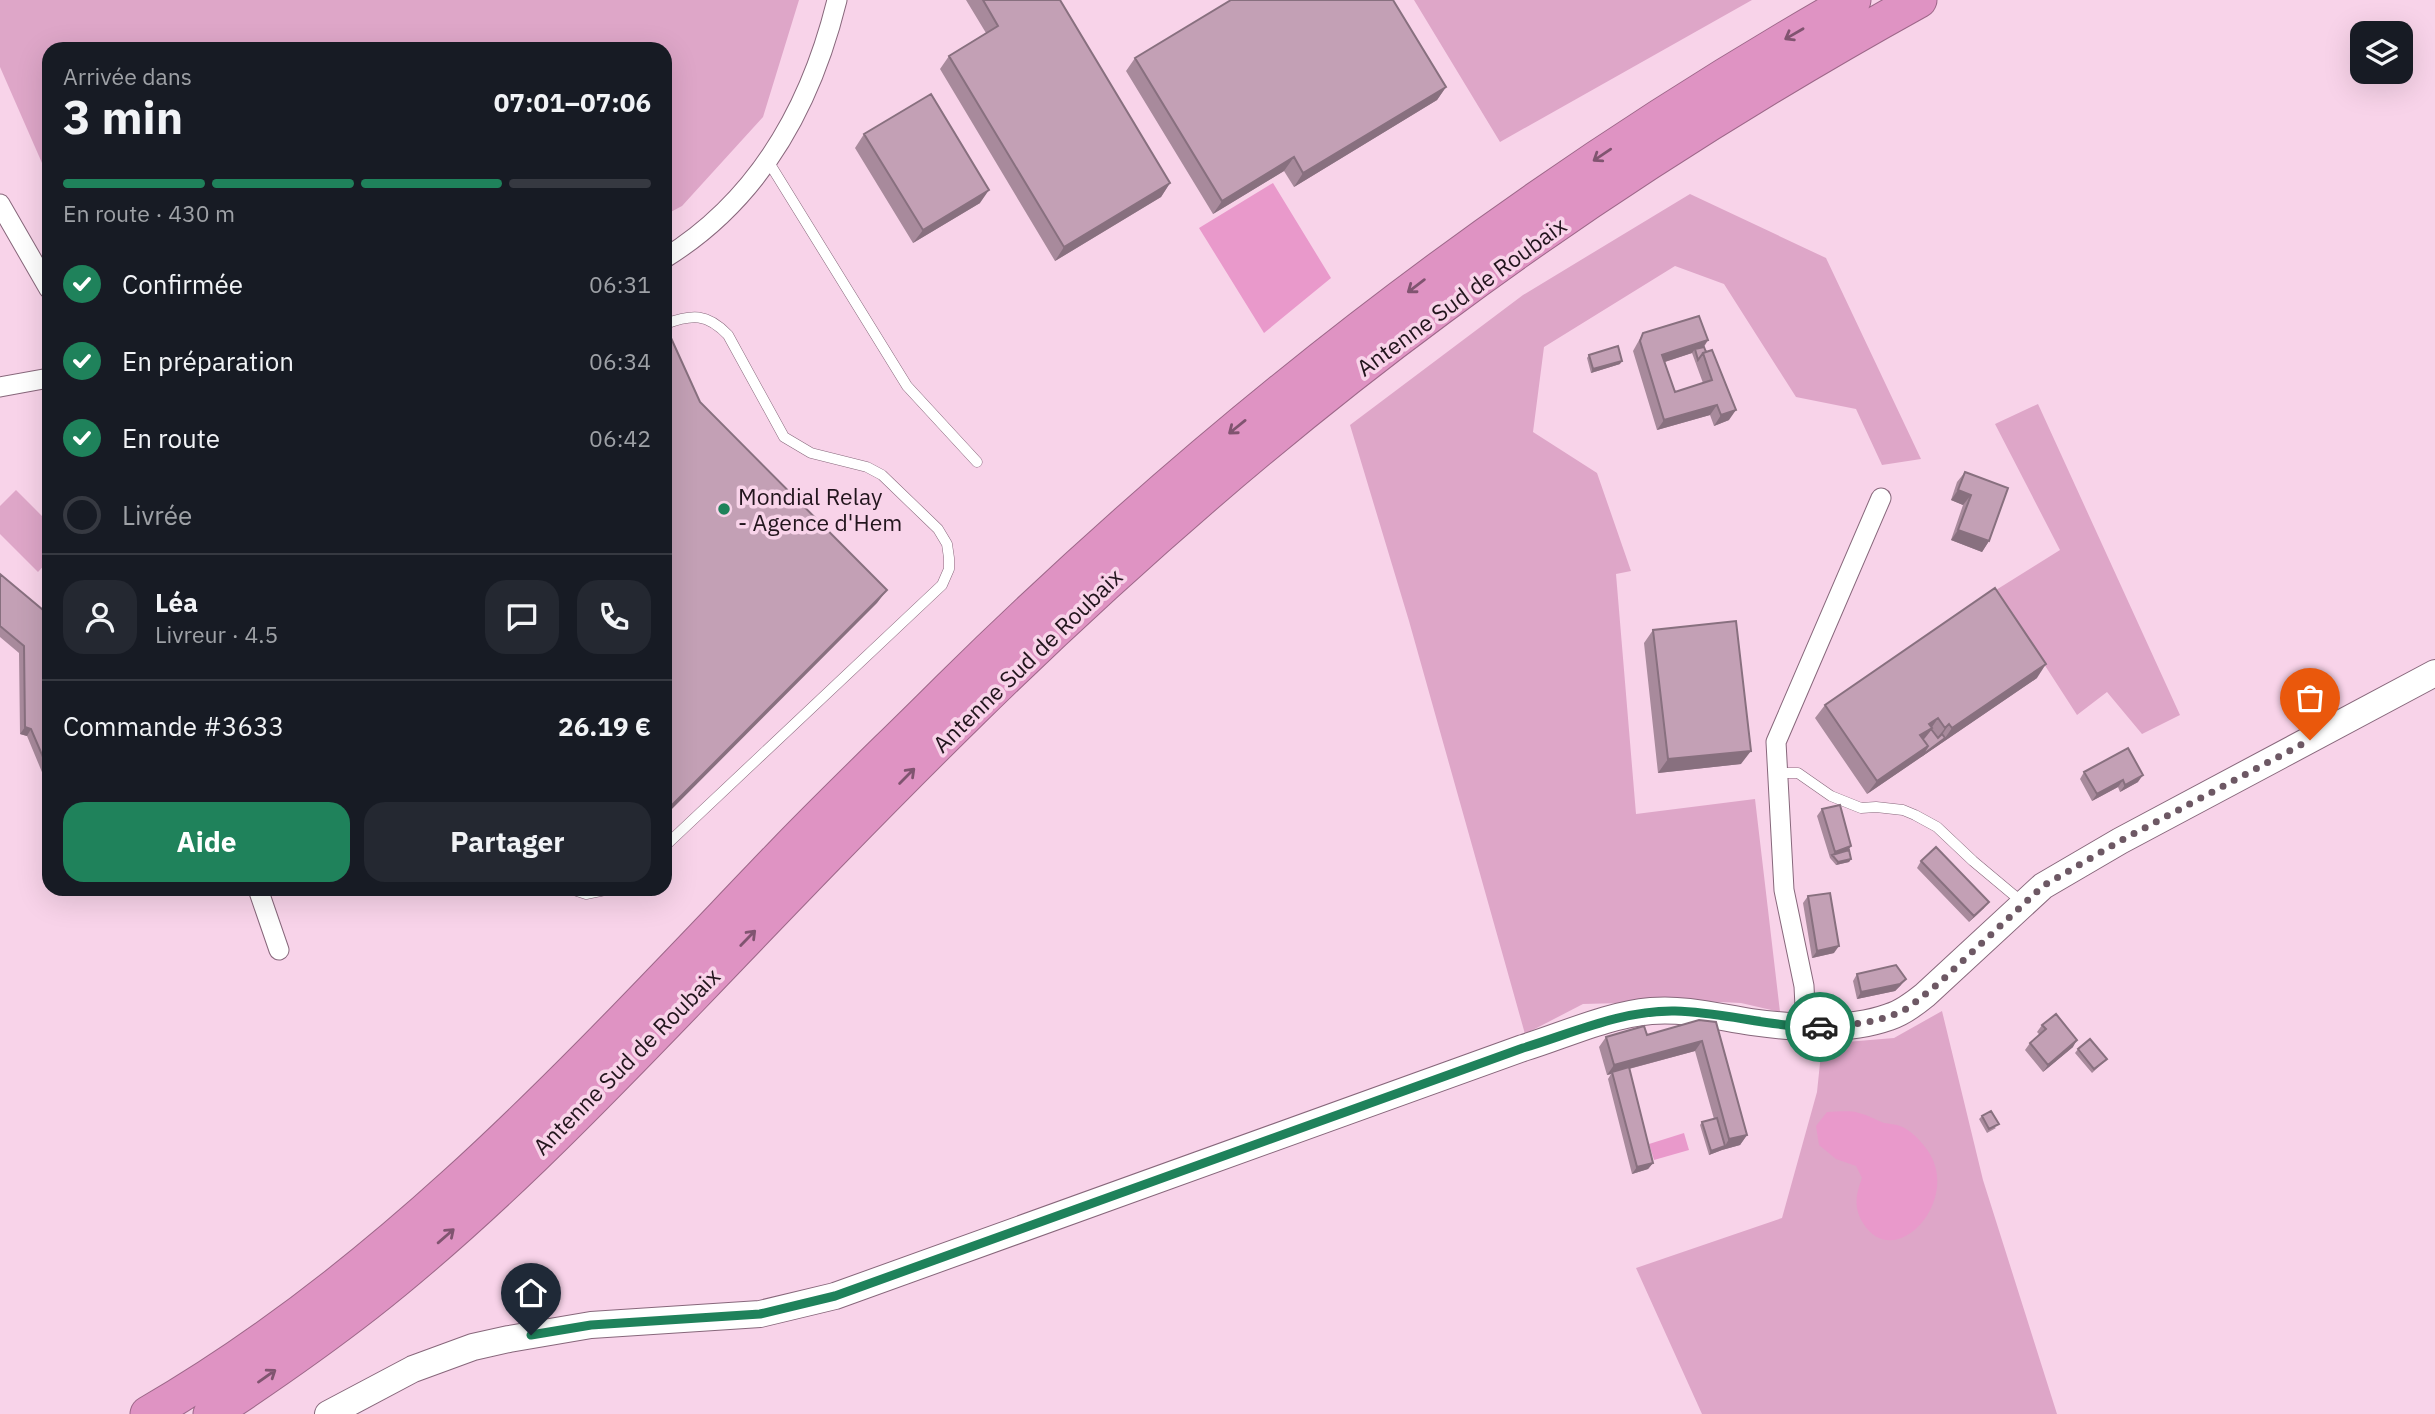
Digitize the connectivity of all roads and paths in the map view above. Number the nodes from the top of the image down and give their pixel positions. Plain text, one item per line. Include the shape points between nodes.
1 (837, 0) edge
2 (1919, 0) edge
3 (1852, 1) edge
4 (768, 161) junction
5 (0, 204) edge
6 (672, 253) edge
7 (42, 277) edge
8 (672, 322) edge
9 (42, 379) edge
10 (0, 387) edge
11 (977, 463) dead end
12 (1881, 498) dead end
13 (2435, 673) edge
14 (1778, 774) junction
15 (672, 839) edge
16 (260, 896) edge
17 (2023, 902) junction
18 (279, 950) dead end
19 (1806, 1027) junction
20 (148, 1414) edge
21 (211, 1414) edge
22 (328, 1414) edge

1 - 4 street via 806,97
21 -> 2 highway, Antenne Sud de Roubaix via 367,1303 506,1182 974,708 1127,564 1255,454 1430,314 1576,212 1745,101
3 -> 20 highway, Antenne Sud de Roubaix via 1710,85 1552,189 1400,298 1236,427 1041,599 786,851 570,1076 422,1214 294,1319
4 - 6 street via 723,211
4 - 11 lane via 907,386
5 - 7 street
8 - 15 lane via 694,316 718,324 784,437 811,453 882,475 939,529 947,544 949,569 942,585
9 - 10 street
12 - 14 street via 1776,742
13 - 17 street via 2120,841
14 - 17 lane via 1798,773 1831,796 1860,808 1915,815 1937,827
14 - 19 street via 1783,890 1804,986
16 - 18 street
17 - 19 street via 1908,1008 1864,1023
19 - 22 street via 1676,1011 1622,1017 1523,1048 835,1296 760,1314 591,1325 509,1339 413,1369

